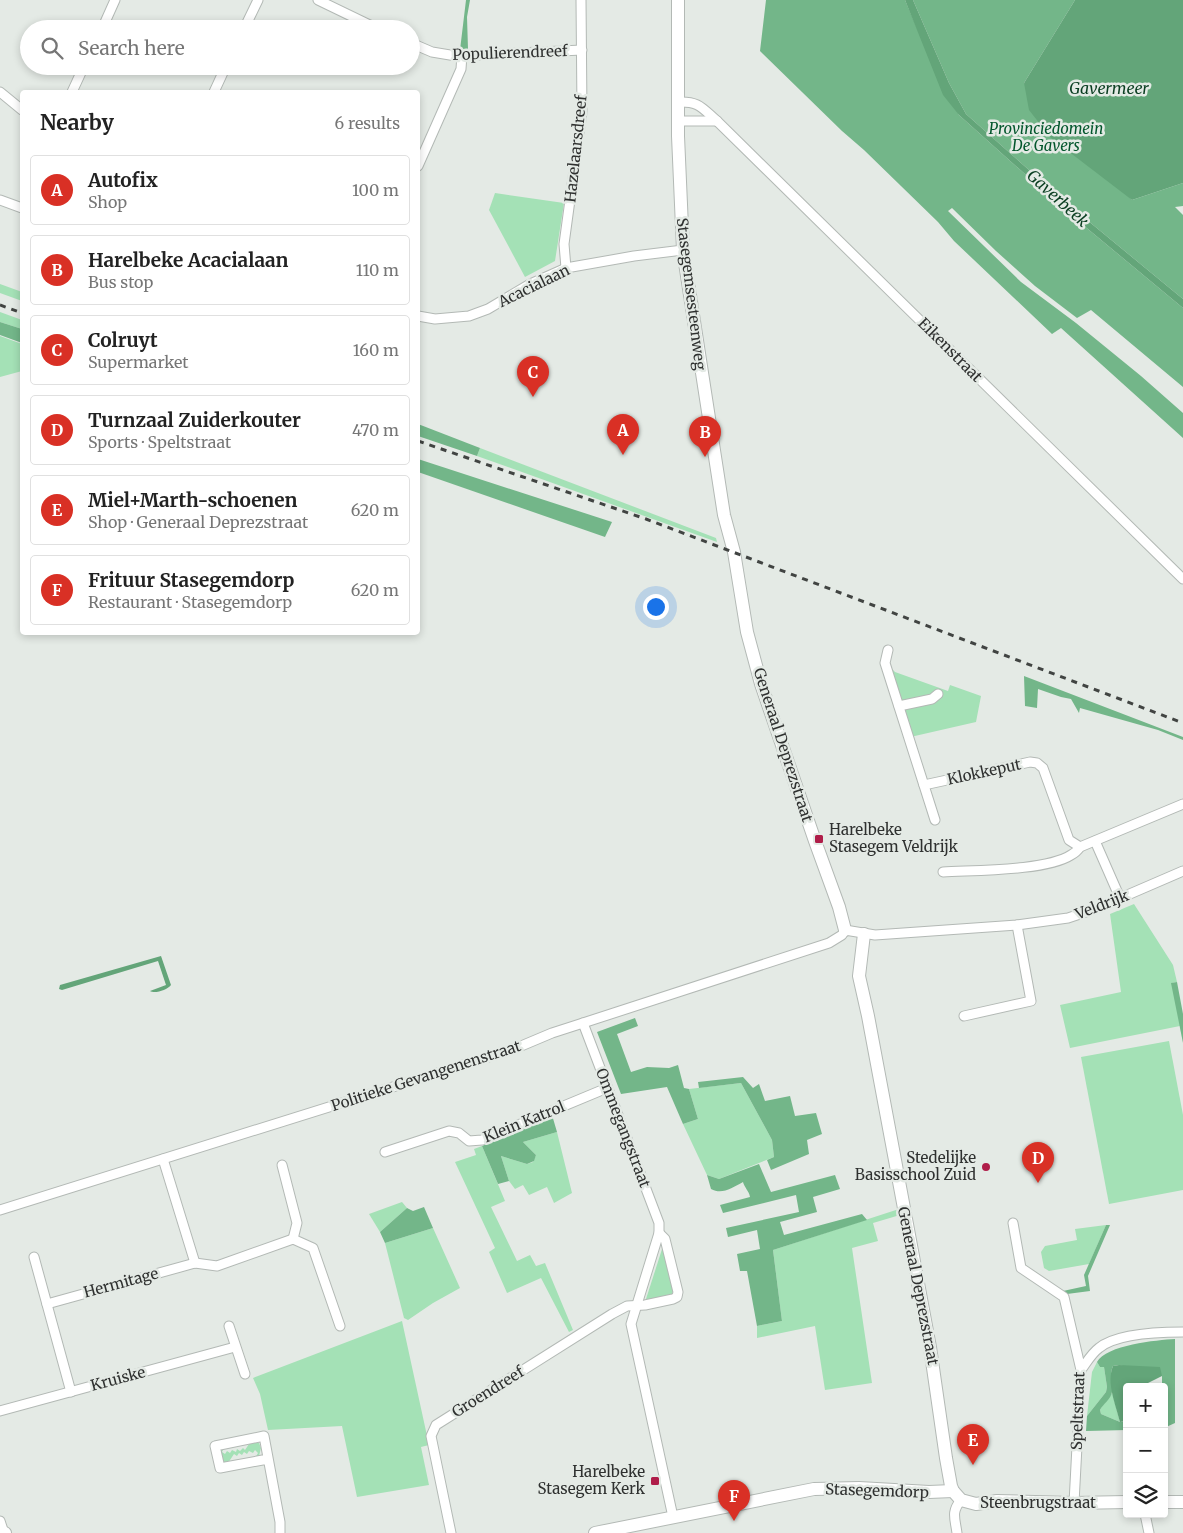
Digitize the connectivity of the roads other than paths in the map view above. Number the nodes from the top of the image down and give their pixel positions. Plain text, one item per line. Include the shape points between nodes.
1 (258, 0) edge
2 (318, 0) edge
3 (581, 0) edge
4 (678, 0) edge
5 (113, 1) edge
6 (106, 20) edge
7 (248, 20) edge
8 (359, 20) edge
9 (420, 47) edge
10 (582, 50) junction
11 (462, 55) junction
12 (80, 75) edge
13 (222, 75) edge
14 (73, 90) edge
15 (215, 90) edge
16 (0, 92) edge
17 (678, 102) junction
18 (20, 108) edge
19 (678, 121) junction
20 (717, 121) junction
21 (420, 161) edge
22 (0, 200) edge
23 (20, 205) edge
24 (683, 250) junction
25 (566, 268) junction
26 (420, 316) edge
27 (734, 555) joint
28 (1183, 579) edge
29 (888, 650) dead end
30 (938, 694) dead end
31 (899, 706) junction
32 (924, 785) junction
33 (1183, 804) edge
34 (935, 820) dead end
35 (1095, 841) junction
36 (1080, 847) junction
37 (1183, 871) edge
38 (943, 872) dead end
39 (1120, 898) junction
40 (1018, 925) junction
41 (845, 930) junction
42 (864, 934) junction
43 (964, 1016) dead end
44 (583, 1023) junction
45 (607, 1088) junction
46 (385, 1152) dead end
47 (163, 1159) junction
48 (282, 1166) dead end
49 (0, 1210) edge
50 (1013, 1223) dead end
51 (659, 1233) junction
52 (294, 1239) junction
53 (34, 1257) dead end
54 (195, 1263) junction
55 (47, 1304) junction
56 (636, 1305) junction
57 (229, 1326) dead end
58 (340, 1326) dead end
59 (1183, 1332) edge
60 (235, 1347) junction
61 (1081, 1370) junction
62 (245, 1374) dead end
63 (71, 1392) junction
64 (0, 1411) edge
65 (268, 1460) junction
66 (957, 1496) junction
67 (1123, 1502) edge
68 (1168, 1502) edge
69 (1183, 1502) edge
70 (1074, 1503) junction
71 (673, 1517) junction
72 (1145, 1518) edge
73 (0, 1521) edge
74 (0, 1532) edge
75 (5, 1533) edge
76 (280, 1533) edge
77 (451, 1533) edge
78 (595, 1533) edge
79 (957, 1533) edge
80 (1149, 1533) edge

1 - 7 street
2 - 8 street
3 - 10 street, Hazelaarsdreef
4 - 17 street, Stasegemsesteenweg
5 - 6 street
9 - 11 street, Populierendreef via 444,55
10 - 11 street, Populierendreef
10 - 25 street, Hazelaarsdreef via 582,112 564,244
11 - 21 street via 461,69
12 - 14 street
13 - 15 street
16 - 18 street
17 - 19 street, Stasegemsesteenweg
17 - 20 street, Eikenstraat via 698,104
19 - 20 street
19 - 24 street, Stasegemsesteenweg
20 - 28 street, Eikenstraat
22 - 23 street
24 - 25 street, Acacialaan
24 - 27 street, Stasegemsesteenweg via 719,489
25 - 26 street, Acacialaan via 469,316 435,319
27 - 41 street, Generaal Deprezstraat via 761,684
29 - 31 street via 884,663
30 - 31 street via 932,699
31 - 32 street
32 - 34 street
32 - 36 street, Klokkeput via 1037,763 1044,768 1069,840
33 - 35 street
35 - 36 street
35 - 39 street
36 - 38 street via 1071,856 1040,866
37 - 39 street, Veldrijk
39 - 40 street, Veldrijk via 1068,918
40 - 42 street, Veldrijk
40 - 43 street via 1031,1002
41 - 42 street, Veldrijk
41 - 44 street, Politieke Gevangenenstraat via 829,943
42 - 66 street, Generaal Deprezstraat via 858,976 930,1347 946,1458
44 - 45 street, Ommegangstraat
44 - 47 street, Politieke Gevangenenstraat via 514,1049
45 - 46 street, Klein Katrol via 482,1140 469,1141 449,1131
45 - 51 street, Ommegangstraat via 660,1223
47 - 49 street, Politieke Gevangenenstraat
47 - 54 street
48 - 52 street via 297,1223
50 - 61 street, Speltstraat via 1021,1268 1064,1297
51 - 56 street, Ommegangstraat
51 - 56 street, Ommegangstraat via 665,1240 677,1297
52 - 54 street, Hermitage via 217,1266
52 - 58 street via 313,1248
53 - 55 street
54 - 55 street, Hermitage
55 - 63 street
56 - 71 street, Ommegangstraat via 631,1324
56 - 77 street, Groendreef via 612,1314 436,1425 431,1436
57 - 60 street
59 - 61 street via 1160,1332 1116,1340 1100,1347
60 - 62 street
60 - 63 street, Kruiske
61 - 70 street, Speltstraat
63 - 64 street, Kruiske
65 - 65 street via 220,1468 215,1446 264,1436
65 - 76 street
66 - 70 street, Steenbrugstraat via 976,1504
66 - 71 street, Stasegemdorp via 859,1488 814,1489
66 - 79 street via 954,1513
67 - 70 street, Steenbrugstraat
68 - 69 street
71 - 78 street, Stasegemdorp
72 - 80 street
73 - 75 street
74 - 75 street

